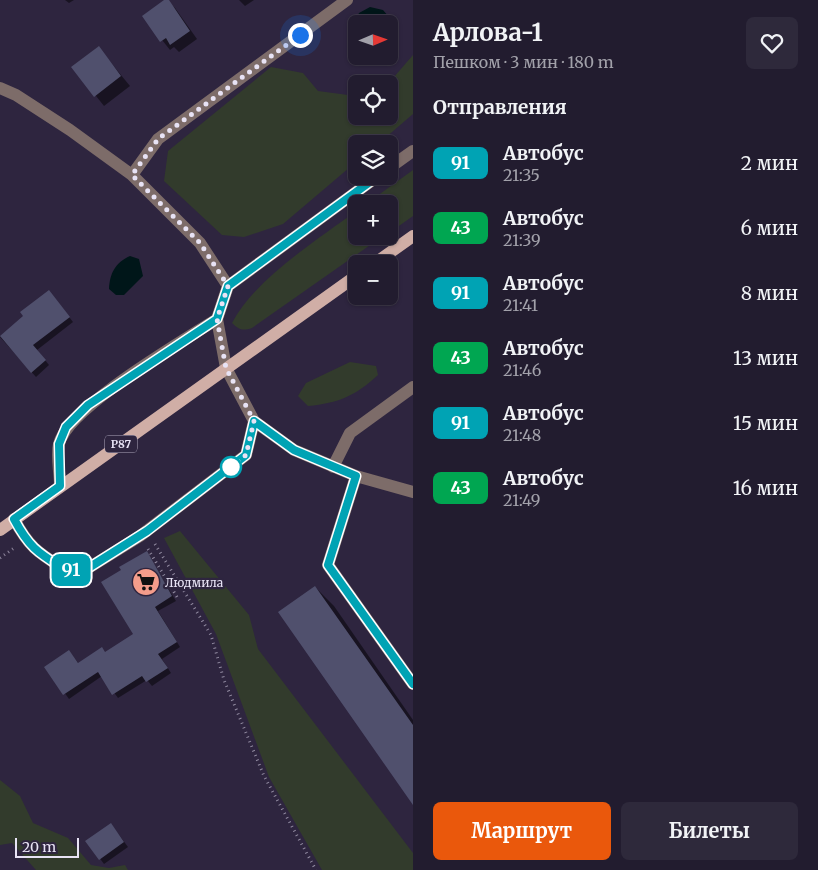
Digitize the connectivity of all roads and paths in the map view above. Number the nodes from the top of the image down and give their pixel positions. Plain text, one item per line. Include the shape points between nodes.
1 (347, 0) edge
2 (0, 88) edge
3 (413, 151) edge
4 (398, 162) edge
5 (132, 175) junction
6 (366, 185) edge
7 (413, 236) edge
8 (387, 255) edge
9 (348, 282) edge
10 (228, 286) junction
11 (217, 319) junction
12 (226, 368) junction
13 (413, 387) edge
14 (254, 421) junction
15 (334, 467) junction
16 (356, 476) junction
17 (60, 486) junction
18 (413, 492) edge
19 (14, 519) junction
20 (0, 530) edge
21 (143, 533) junction
22 (177, 597) dead end
23 (413, 684) edge
24 (316, 870) edge

1 - 5 street via 158,139
2 - 5 street via 70,130
3 - 4 street
5 - 10 street via 200,243
6 - 10 street
7 - 8 main road
9 - 12 main road, Р87
10 - 11 street
11 - 12 street
11 - 17 street via 88,405 66,427 59,444
12 - 14 street
12 - 17 main road, Р87
13 - 15 street via 350,433
14 - 15 street via 294,450
14 - 21 street via 246,455
15 - 16 street
16 - 18 street
16 - 23 street via 328,565
17 - 19 main road, Р87
19 - 20 main road, Р87
19 - 21 street via 34,550 67,571 90,567
21 - 22 path
21 - 24 path via 211,635 224,680 264,776

